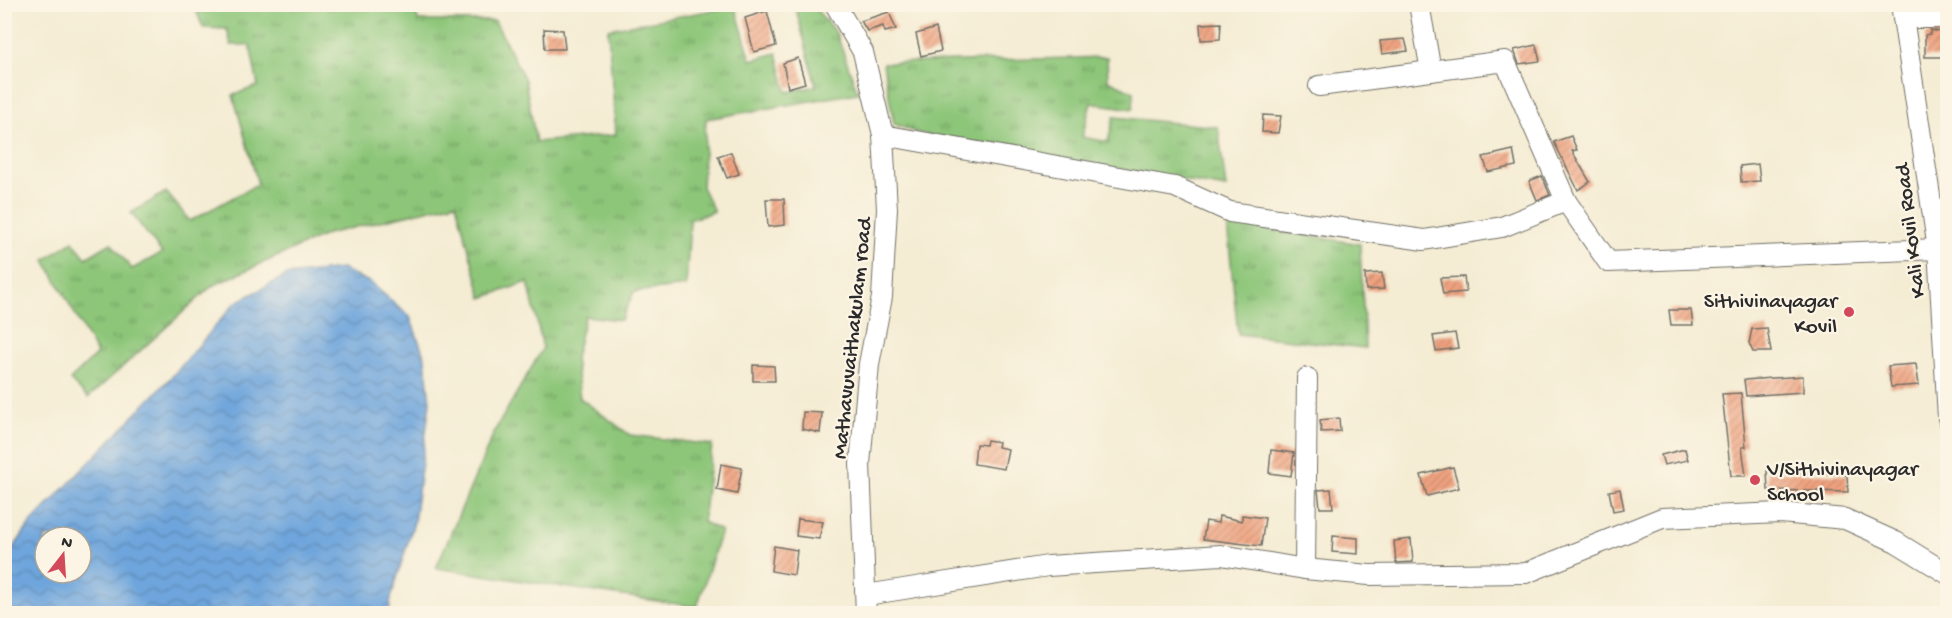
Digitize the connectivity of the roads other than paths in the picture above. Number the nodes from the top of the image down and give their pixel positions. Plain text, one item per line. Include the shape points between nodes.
1 (1419, 4) edge
2 (840, 5) edge
3 (1902, 11) edge
4 (1947, 18) edge
5 (1431, 71) junction
6 (1319, 86) dead end
7 (884, 135) junction
8 (1566, 201) junction
9 (1938, 249) junction
10 (1945, 310) edge
11 (1307, 378) dead end
12 (1947, 418) edge
13 (1305, 569) junction
14 (1947, 574) edge
15 (866, 604) edge

1 - 5 street
2 - 7 street, Mathavuvaithakulam road via 864,52
3 - 4 street
3 - 9 street, Kali Kovil Road
5 - 6 street
5 - 8 street via 1505,61
7 - 8 street via 1175,187 1230,212 1424,240 1502,227
7 - 15 street, Mathavuvaithakulam road via 887,209 882,297 869,364 860,464
8 - 9 street via 1608,262
9 - 10 street, Kali Kovil Road
10 - 12 street, Kali Kovil Road
11 - 13 street
13 - 14 street via 1369,575 1526,573 1662,518 1781,513 1845,519 1896,542
13 - 15 street via 1221,555 1048,566

